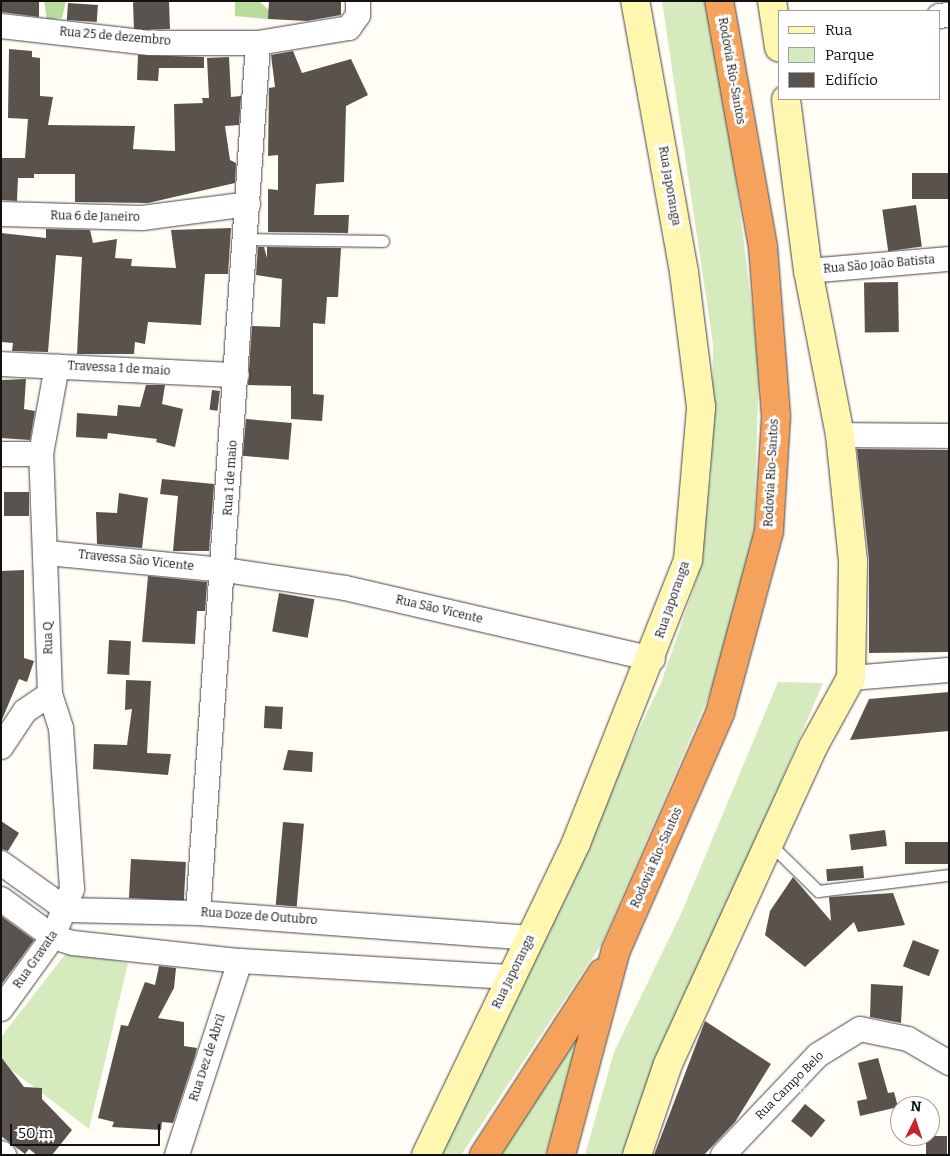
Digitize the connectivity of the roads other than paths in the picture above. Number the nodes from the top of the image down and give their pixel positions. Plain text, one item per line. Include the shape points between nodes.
1 (358, 1) edge
2 (635, 1) edge
3 (719, 1) edge
4 (1, 26) edge
5 (258, 43) junction
6 (786, 100) edge
7 (248, 204) junction
8 (1, 214) edge
9 (246, 239) junction
10 (383, 241) dead end
11 (949, 259) edge
12 (808, 271) junction
13 (1, 364) edge
14 (57, 366) junction
15 (237, 375) junction
16 (840, 435) junction
17 (949, 436) edge
18 (1, 454) edge
19 (41, 454) junction
20 (47, 553) junction
21 (225, 570) junction
22 (653, 659) junction
23 (949, 670) edge
24 (851, 678) junction
25 (50, 694) junction
26 (1, 747) edge
27 (769, 843) junction
28 (1, 863) edge
29 (949, 875) edge
30 (1, 899) edge
31 (67, 910) junction
32 (131, 911) junction
33 (198, 912) junction
34 (54, 938) junction
35 (531, 938) junction
36 (129, 949) junction
37 (616, 950) junction
38 (240, 960) junction
39 (512, 976) junction
40 (1, 1009) edge
41 (949, 1063) edge
42 (1, 1152) edge
43 (4, 1155) edge
44 (177, 1155) edge
45 (426, 1155) edge
46 (484, 1155) edge
47 (561, 1155) edge
48 (638, 1155) edge
49 (722, 1155) edge

1 - 5 street, Rua 25 de dezembro via 358,15 349,28
2 - 22 main road, Rua Japoranga via 684,272 700,407 688,560
3 - 37 highway, Rodovia Rio-Santos via 763,247 776,416 769,531 720,713
4 - 5 street, Rua 25 de dezembro via 150,42
5 - 7 street, Rua 1 de maio
6 - 12 main road
7 - 8 street, Rua 6 de Janeiro via 142,218
7 - 9 street, Rua 1 de maio
9 - 10 lane
9 - 15 street, Rua 1 de maio
11 - 12 street, Rua São João Batista
12 - 16 main road
13 - 14 street, Travessa 1 de maio
14 - 15 street, Travessa 1 de maio
14 - 19 street, Rua Q
15 - 21 street, Rua 1 de maio
16 - 17 street
16 - 24 main road via 853,560
18 - 19 street
19 - 20 street, Rua Q
20 - 21 street, Travessa São Vicente
20 - 25 street, Rua Q
21 - 22 street, Rua São Vicente via 344,588
21 - 33 street, Rua 1 de maio
22 - 35 main road, Rua Japoranga via 576,843
23 - 24 street
24 - 27 main road
25 - 26 street via 25,711
25 - 31 street, Rua Q via 61,728 72,889
27 - 29 lane via 818,891
27 - 48 main road via 668,1064
28 - 31 street
30 - 34 street
31 - 32 street, Rua Doze de Outubro
31 - 34 street, Rua Gravata
32 - 33 street, Rua Doze de Outubro
32 - 36 street
33 - 35 street, Rua Doze de Outubro
34 - 36 street
34 - 40 street, Rua Gravata
35 - 39 main road, Rua Japoranga
36 - 38 street
37 - 46 highway, Rodovia Rio-Santos
37 - 47 highway, Rodovia Rio-Santos
38 - 39 street
38 - 44 street, Rua Dez de Abril
39 - 45 main road, Rua Japoranga
41 - 49 street, Rua Campo Belo via 908,1039 860,1029 818,1055
42 - 43 street

